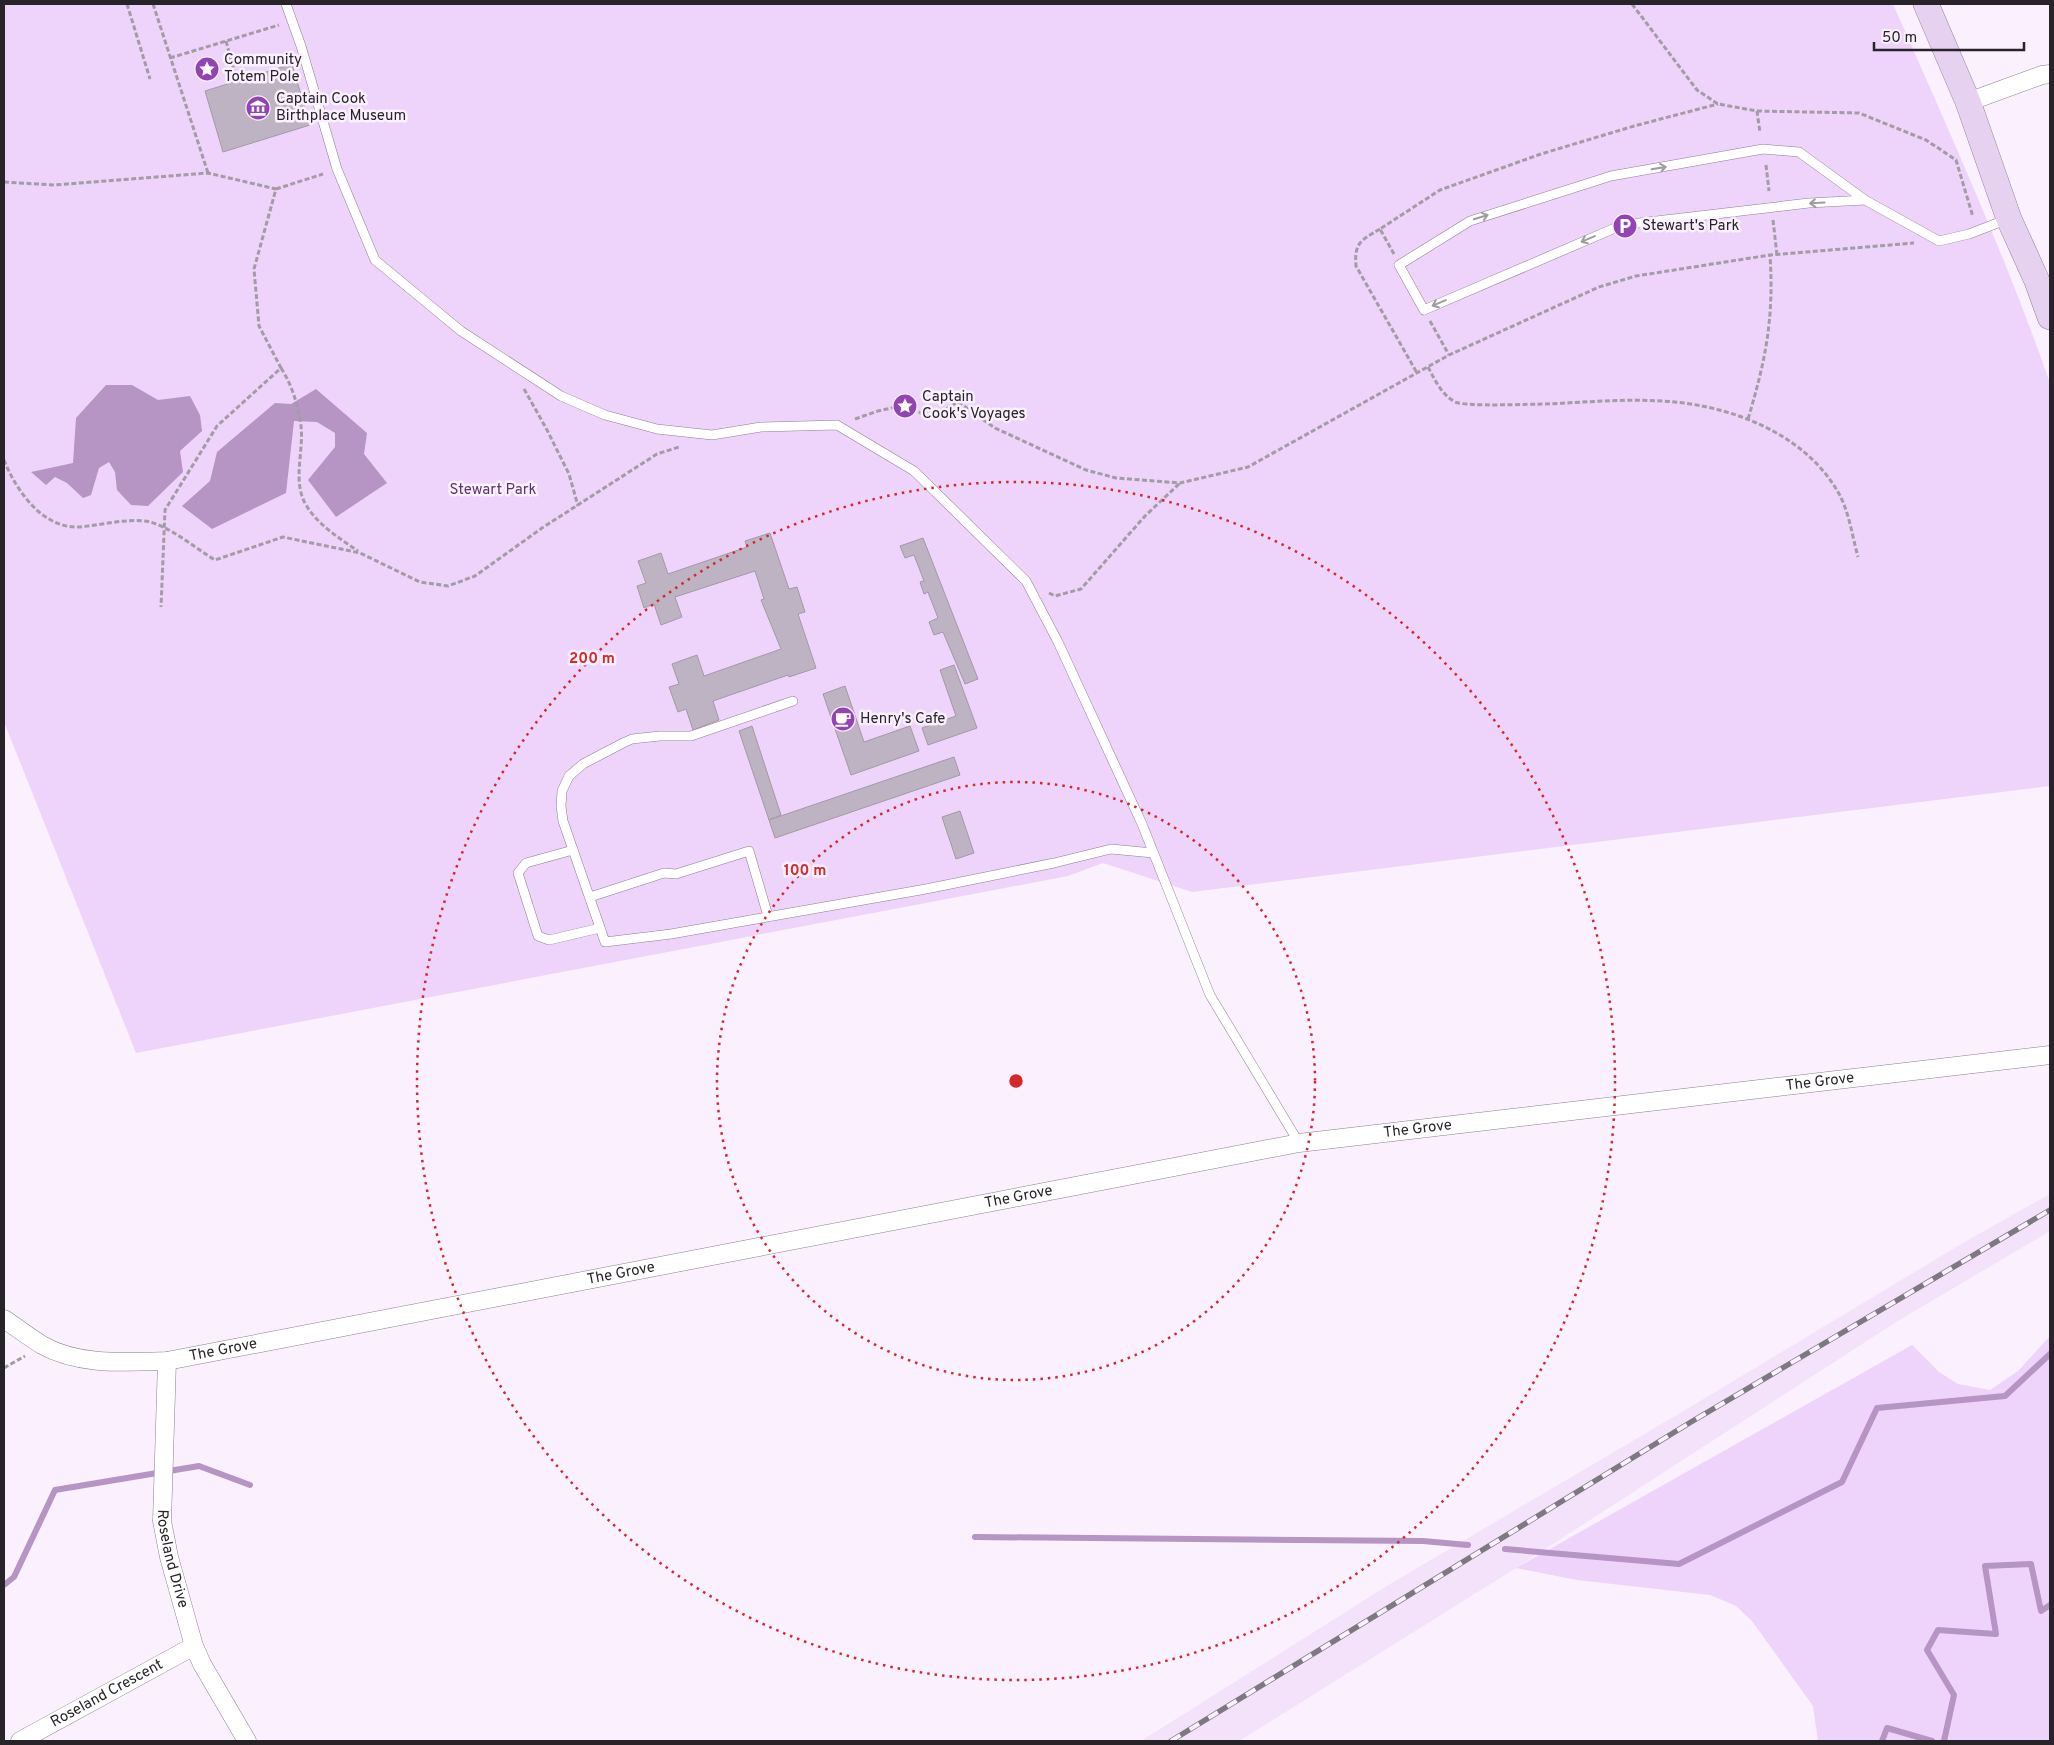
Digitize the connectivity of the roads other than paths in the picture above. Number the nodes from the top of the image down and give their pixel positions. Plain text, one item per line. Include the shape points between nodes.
1 (286, 4) edge
2 (1926, 4) edge
3 (2050, 74) edge
4 (1968, 102) junction
5 (1865, 200) junction
6 (2009, 219) junction
7 (2050, 316) edge
8 (792, 701) dead end
9 (573, 850) junction
10 (1153, 853) junction
11 (590, 897) junction
12 (768, 916) junction
13 (600, 928) junction
14 (2050, 1056) edge
15 (1299, 1143) junction
16 (4, 1319) edge
17 (167, 1361) junction
18 (194, 1646) junction
19 (20, 1741) edge
20 (247, 1741) edge

1 - 10 lane via 337,169 375,260 461,331 561,396 605,415 657,428 712,435 761,427 837,425 914,471 1026,581 1058,642
2 - 4 main road
3 - 4 street
4 - 6 main road
5 -> 5 lane via 1809,203 1622,225 1424,310 1399,265 1479,218 1611,176 1763,149 1799,152
5 - 6 lane via 1939,241
6 - 7 main road
8 - 9 lane via 691,736 632,739 583,764 569,776 562,791 563,821
9 - 11 lane
9 - 13 lane via 526,862 518,872 538,936 549,940
10 - 12 lane via 1111,849 926,889
10 - 15 lane via 1210,995
11 - 12 lane via 749,851
11 - 13 lane
12 - 13 lane via 605,942
14 - 15 street, The Grove
15 - 17 street, The Grove
16 - 17 street, The Grove via 43,1345 64,1354 122,1362
17 - 18 street, Roseland Drive via 162,1521 168,1557
18 - 19 street, Roseland Crescent
18 - 20 street, Roseland Drive

